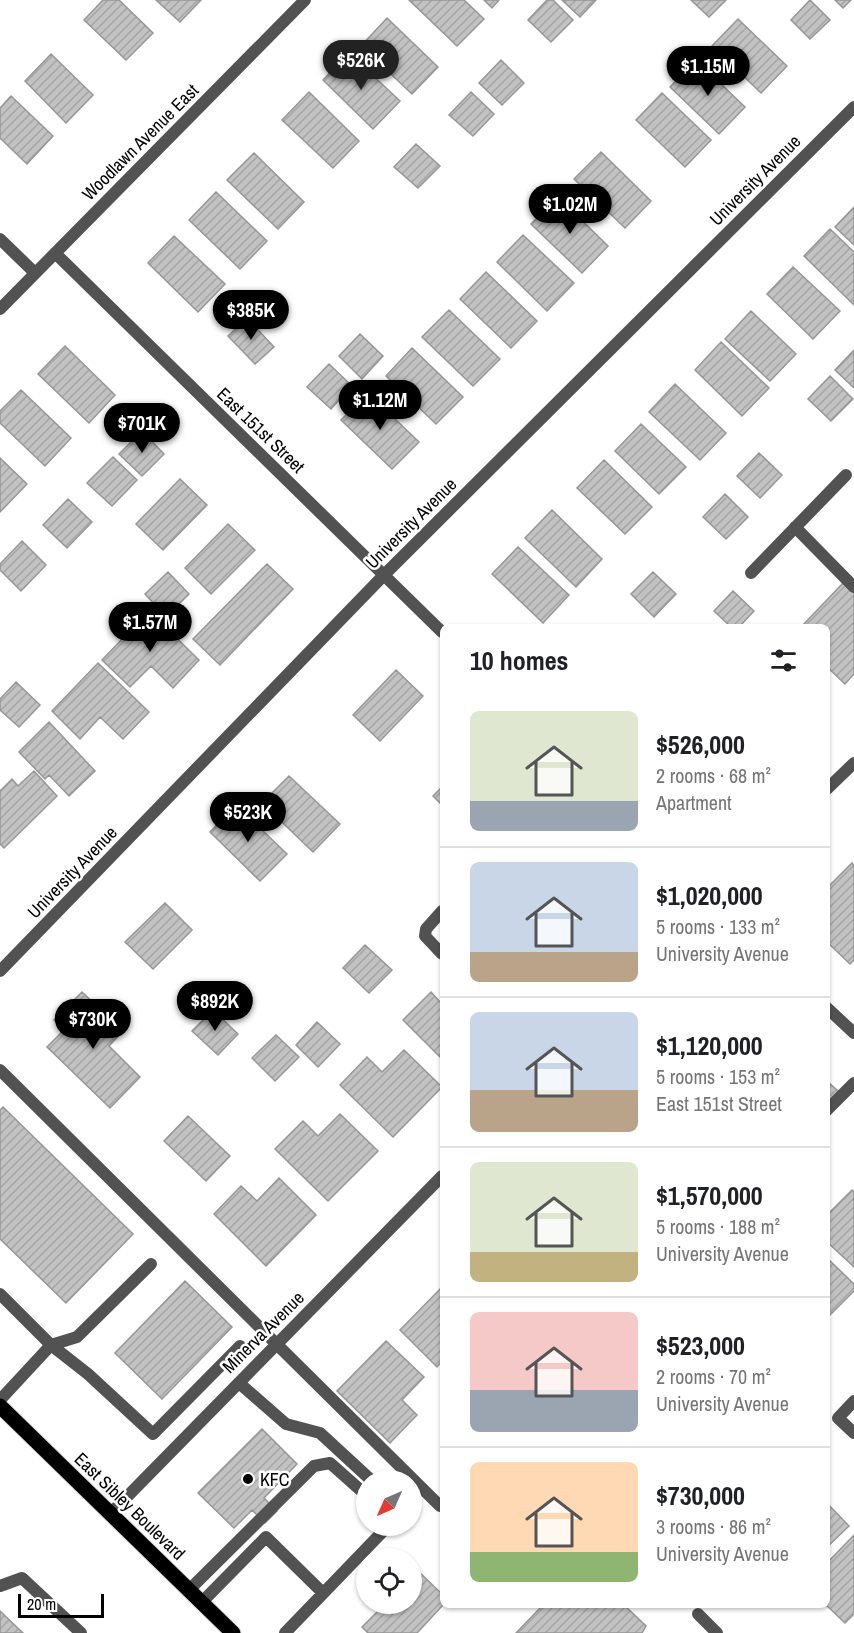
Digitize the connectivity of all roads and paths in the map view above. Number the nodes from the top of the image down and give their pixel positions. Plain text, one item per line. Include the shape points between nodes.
1 (305, 0) edge
2 (854, 107) edge
3 (0, 239) edge
4 (55, 253) junction
5 (35, 273) junction
6 (0, 309) edge
7 (846, 475) dead end
8 (795, 527) junction
9 (751, 573) dead end
10 (384, 575) junction
11 (854, 587) edge
12 (440, 630) edge
13 (854, 763) edge
14 (830, 784) edge
15 (440, 913) edge
16 (440, 952) edge
17 (0, 971) edge
18 (830, 1011) edge
19 (853, 1031) edge
20 (0, 1071) edge
21 (854, 1083) edge
22 (830, 1107) edge
23 (440, 1178) edge
24 (151, 1264) dead end
25 (0, 1294) edge
26 (51, 1345) junction
27 (276, 1345) junction
28 (240, 1346) dead end
29 (239, 1383) junction
30 (0, 1400) edge
31 (854, 1401) edge
32 (0, 1407) edge
33 (854, 1433) edge
34 (360, 1470) edge
35 (356, 1486) edge
36 (440, 1506) edge
37 (110, 1514) junction
38 (378, 1536) edge
39 (0, 1586) edge
40 (189, 1590) junction
41 (323, 1593) junction
42 (201, 1603) junction
43 (698, 1614) dead end
44 (81, 1633) edge
45 (233, 1633) edge
46 (285, 1633) edge
47 (717, 1633) edge

1 - 4 street, Woodlawn Avenue East
2 - 10 street, University Avenue
3 - 5 street
4 - 5 street, Woodlawn Avenue East
4 - 10 street, East 151st Street
5 - 6 street, Woodlawn Avenue East
7 - 8 street
8 - 9 street
8 - 11 street
10 - 12 street, East 151st Street
10 - 17 street, University Avenue
13 - 14 street
15 - 16 street via 424,936
18 - 19 street
20 - 27 street
21 - 22 street
23 - 27 street, Minerva Avenue
24 - 26 street via 77,1337
25 - 26 street
26 - 28 street via 153,1434
26 - 30 street
27 - 29 street, Minerva Avenue
27 - 36 street
29 - 34 street via 286,1424 320,1433
29 - 37 street, Minerva Avenue
31 - 33 street via 838,1418
32 - 37 main road, East Sibley Boulevard
35 - 40 street via 330,1462 314,1466
37 - 40 main road, East Sibley Boulevard
38 - 41 street
39 - 44 street via 22,1578
40 - 42 main road, East Sibley Boulevard
41 - 42 street via 266,1537
41 - 46 street
42 - 45 main road, East Sibley Boulevard
43 - 47 street

